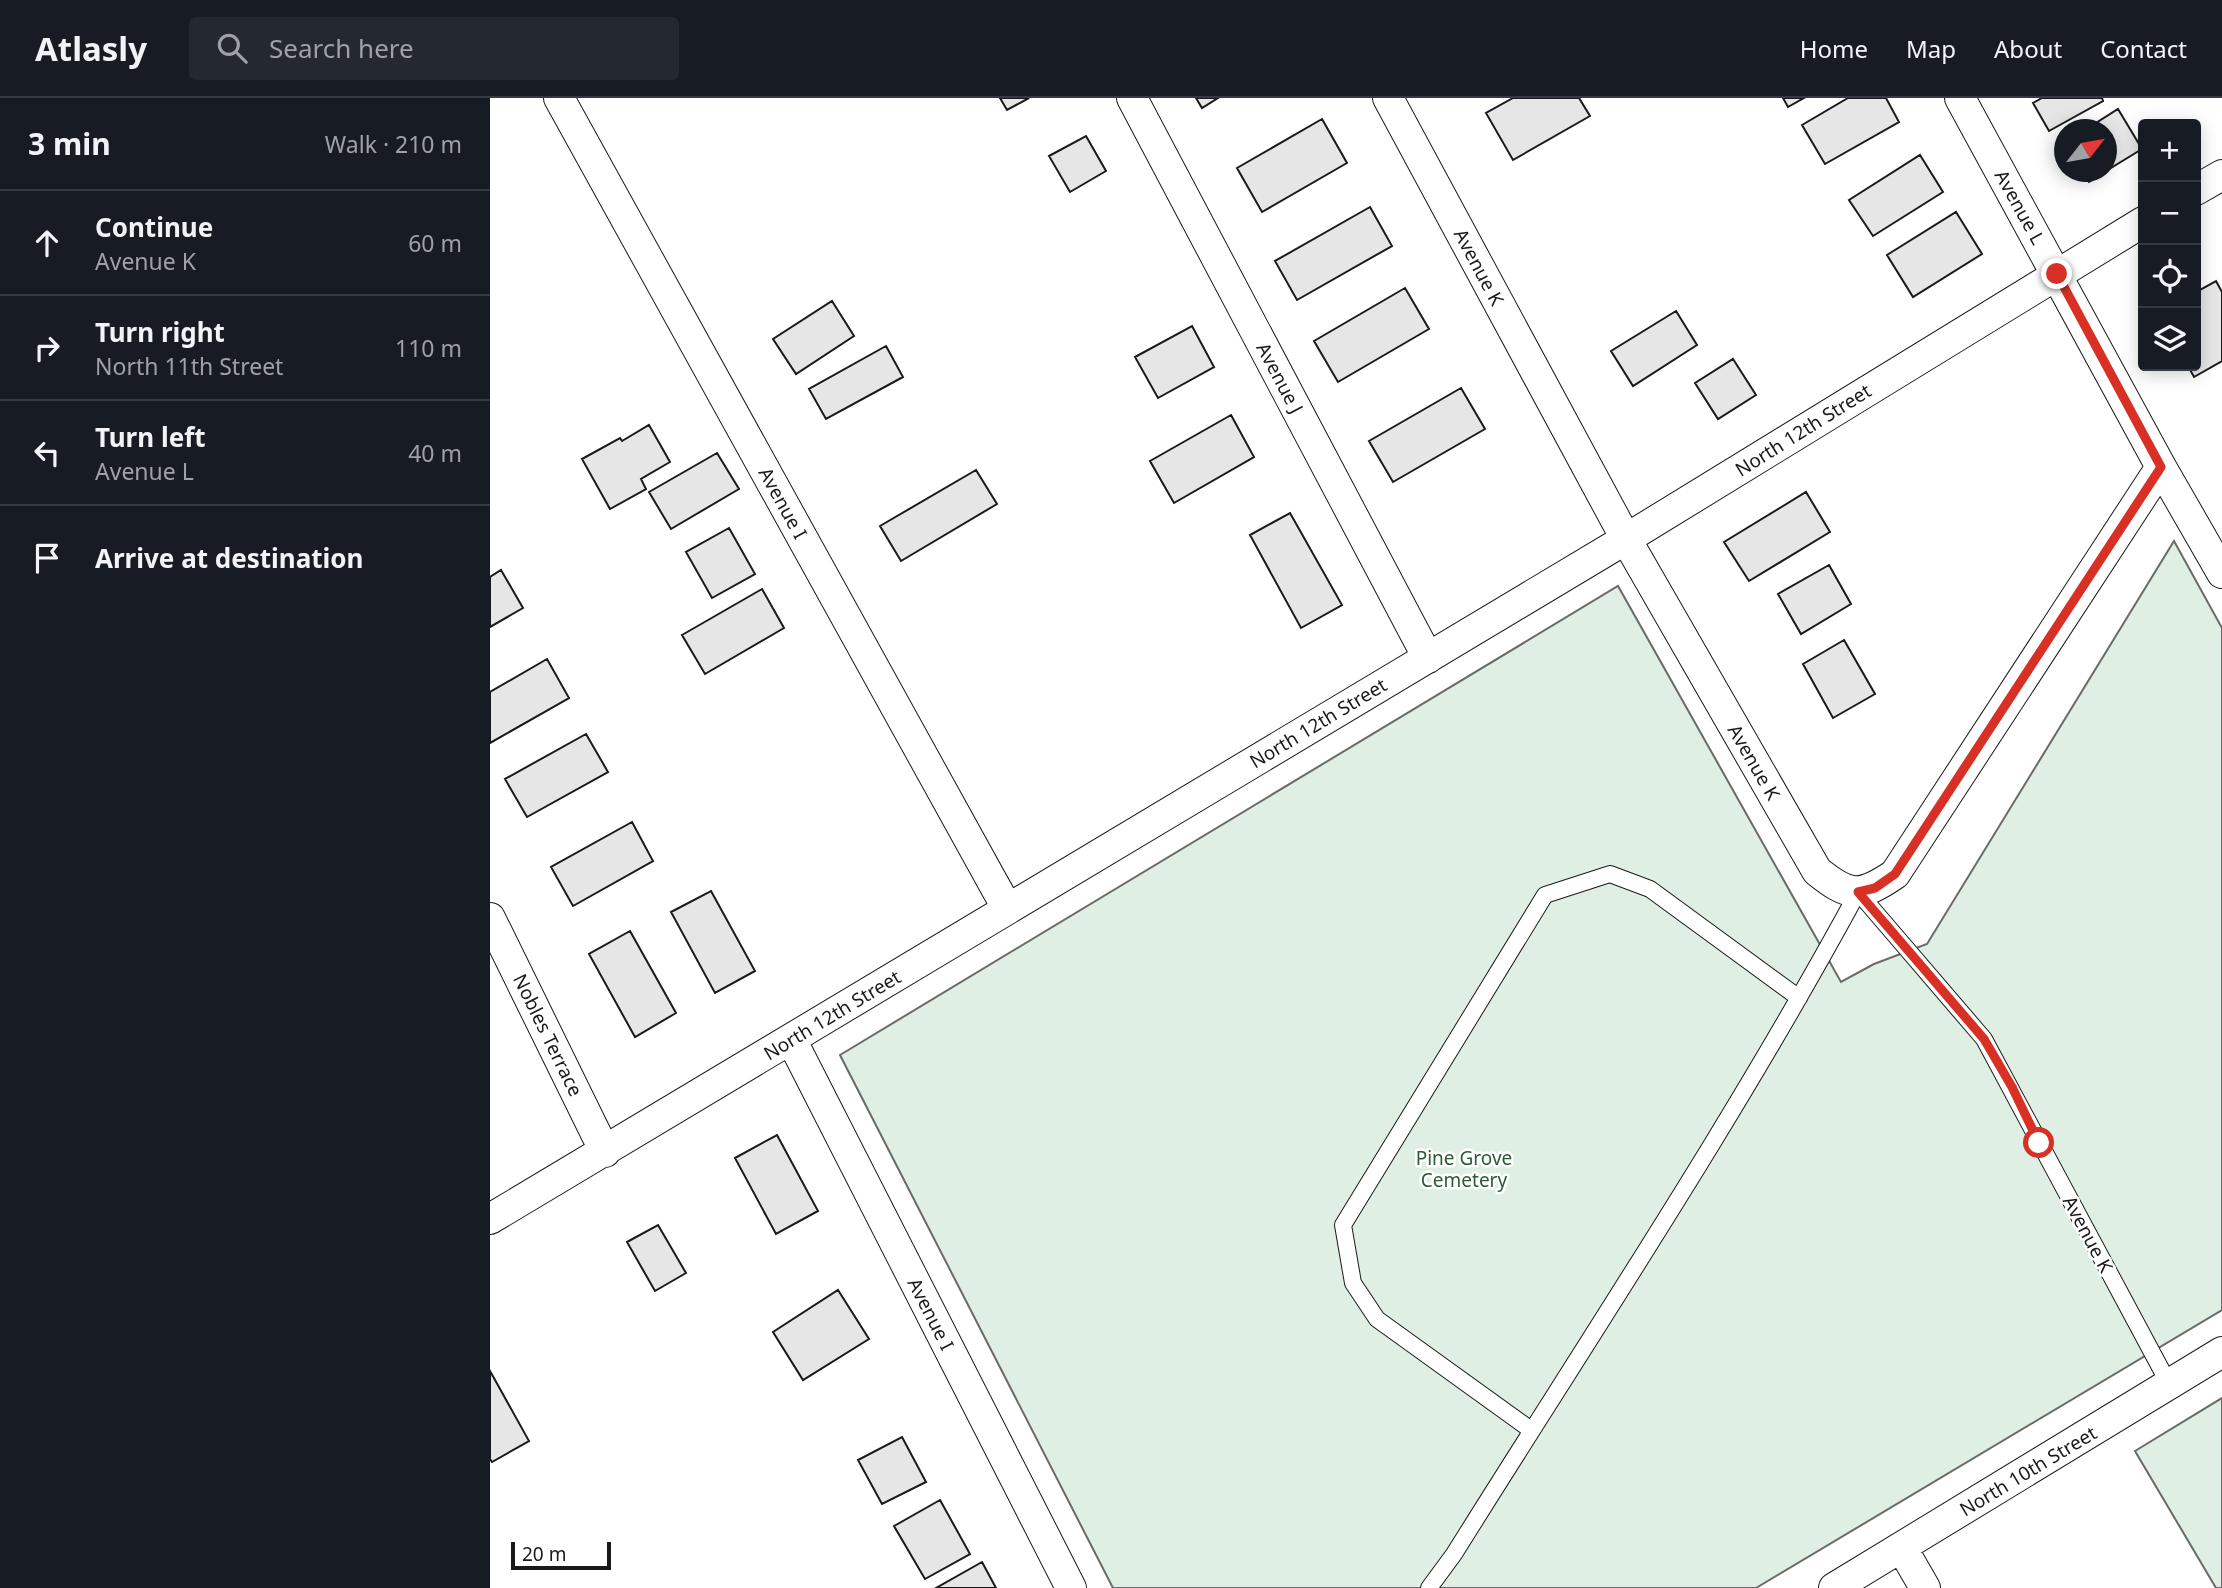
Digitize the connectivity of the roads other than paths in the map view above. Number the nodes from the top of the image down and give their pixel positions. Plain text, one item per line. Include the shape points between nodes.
1 (559, 98) edge
2 (1132, 98) edge
3 (1388, 98) edge
4 (1960, 98) edge
5 (2222, 175) edge
6 (2201, 187) edge
7 (2138, 225) edge
8 (2057, 274) junction
9 (2161, 467) junction
10 (1626, 539) junction
11 (2222, 573) edge
12 (1428, 658) junction
13 (1858, 892) junction
14 (1007, 908) junction
15 (490, 918) edge
16 (1799, 998) junction
17 (791, 1039) junction
18 (606, 1152) junction
19 (490, 1219) edge
20 (2222, 1352) edge
21 (2169, 1384) junction
22 (1531, 1430) junction
23 (1902, 1548) junction
24 (1071, 1588) edge
25 (1429, 1588) edge
26 (1834, 1588) edge
27 (1925, 1588) edge

1 - 14 street, Avenue I
2 - 12 street, Avenue J
3 - 10 street, Avenue K
4 - 8 street, Avenue L
5 - 6 street
7 - 8 street, North 12th Street
8 - 9 street, Avenue L
8 - 10 street, North 12th Street
9 - 11 street, Avenue L
9 - 13 street via 1895,874 1875,888
10 - 12 street, North 12th Street
10 - 13 street, Avenue K via 1817,870 1838,888
12 - 14 street, North 12th Street
13 - 16 lane
13 - 21 lane, Avenue K via 1984,1039
14 - 17 street, North 12th Street
15 - 18 street, Nobles Terrace
16 - 22 lane
16 - 22 lane via 1650,889 1609,874 1545,895 1343,1225 1353,1283 1377,1319
17 - 18 street, North 12th Street
17 - 24 street, Avenue I
18 - 19 street, North 12th Street
20 - 21 street, North 10th Street
21 - 23 street, North 10th Street
22 - 25 lane
23 - 26 street, North 10th Street
23 - 27 street

